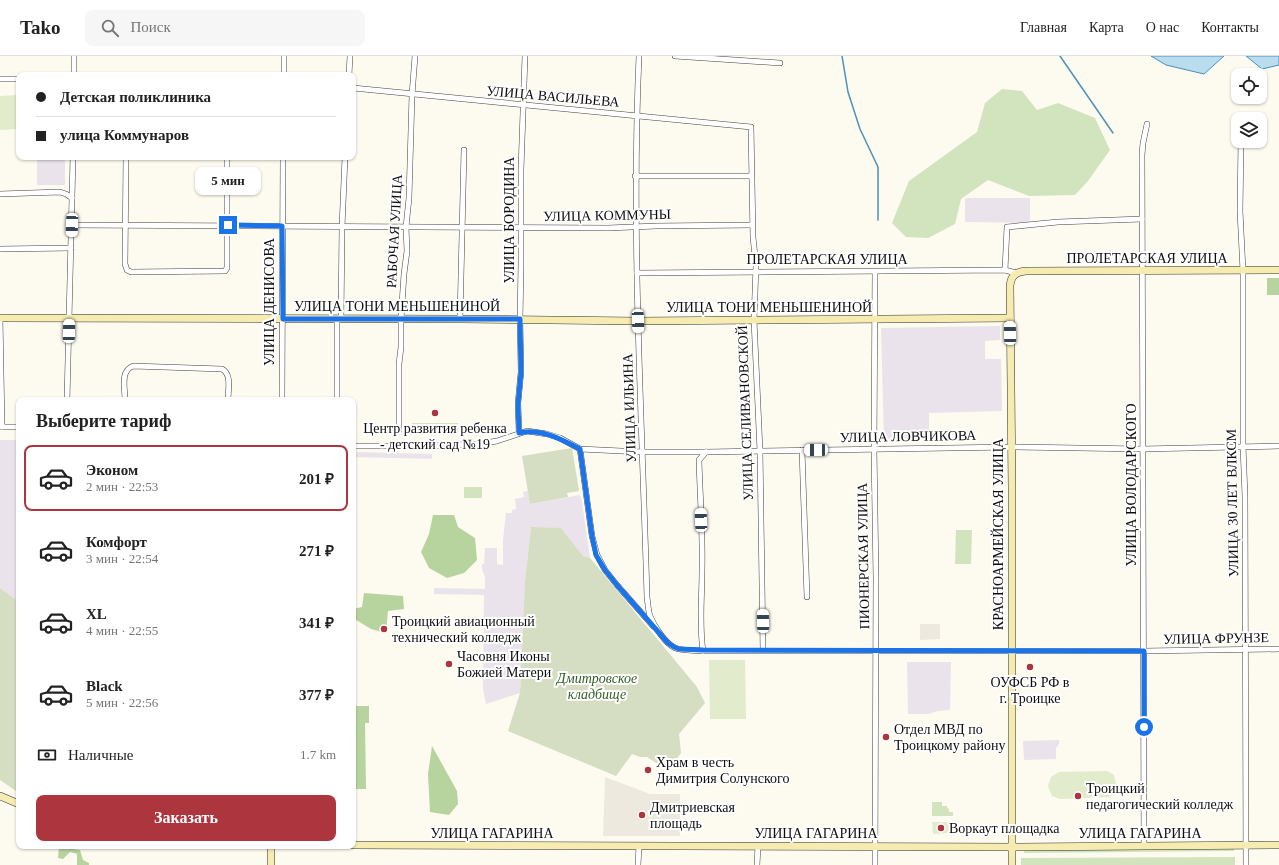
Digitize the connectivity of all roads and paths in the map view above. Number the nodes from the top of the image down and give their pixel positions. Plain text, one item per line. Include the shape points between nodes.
1 (74, 56) edge
2 (284, 56) edge
3 (350, 56) edge
4 (415, 56) edge
5 (525, 56) edge
6 (639, 56) edge
7 (675, 56) edge
8 (780, 63) dead end
9 (74, 72) edge
10 (284, 72) edge
11 (349, 72) edge
12 (0, 79) edge
13 (16, 79) edge
14 (356, 88) edge
15 (412, 95) junction
16 (523, 106) junction
17 (636, 116) junction
18 (1147, 124) dead end
19 (751, 127) joint
20 (1241, 148) edge
21 (464, 150) dead end
22 (72, 160) edge
23 (126, 160) edge
24 (227, 160) edge
25 (283, 160) edge
26 (345, 160) edge
27 (635, 176) junction
28 (751, 176) junction
29 (0, 194) edge
30 (72, 198) junction
31 (1142, 219) junction
32 (72, 225) junction
33 (228, 225) junction
34 (126, 226) junction
35 (282, 226) junction
36 (752, 226) junction
37 (342, 227) junction
38 (406, 227) junction
39 (462, 227) junction
40 (636, 227) junction
41 (521, 228) junction
42 (71, 248) junction
43 (0, 249) edge
44 (1005, 270) junction
45 (1142, 270) junction
46 (1243, 270) junction
47 (1279, 270) edge
48 (756, 272) junction
49 (875, 272) junction
50 (637, 273) junction
51 (1014, 274) junction
52 (0, 318) edge
53 (69, 318) junction
54 (1010, 318) junction
55 (283, 319) junction
56 (339, 319) junction
57 (401, 319) junction
58 (460, 319) junction
59 (520, 319) junction
60 (875, 319) junction
61 (754, 320) junction
62 (638, 321) junction
63 (67, 397) edge
64 (125, 397) edge
65 (228, 397) edge
66 (282, 397) edge
67 (337, 397) edge
68 (16, 427) edge
69 (1, 428) edge
70 (399, 430) dead end
71 (519, 433) junction
72 (356, 446) edge
73 (1243, 446) junction
74 (1279, 446) edge
75 (1011, 447) junction
76 (580, 449) junction
77 (874, 449) junction
78 (1142, 449) junction
79 (802, 450) junction
80 (760, 451) junction
81 (642, 452) junction
82 (694, 452) junction
83 (706, 452) junction
84 (699, 460) junction
85 (806, 597) dead end
86 (662, 636) junction
87 (674, 647) joint
88 (1245, 649) junction
89 (1279, 649) edge
90 (703, 650) junction
91 (763, 650) junction
92 (876, 651) junction
93 (1011, 651) junction
94 (1144, 651) junction
95 (0, 796) edge
96 (0, 802) edge
97 (16, 803) edge
98 (16, 804) edge
99 (1246, 845) junction
100 (1279, 845) edge
101 (356, 846) edge
102 (639, 846) junction
103 (758, 846) junction
104 (874, 846) junction
105 (1144, 846) junction
106 (1012, 847) junction
107 (271, 849) edge
108 (271, 865) edge
109 (638, 865) edge
110 (757, 865) edge
111 (875, 865) edge
112 (1012, 865) edge
113 (1246, 865) edge

1 - 9 street
2 - 10 street
3 - 11 street
4 - 15 street, РАБОЧАЯ УЛИЦА
5 - 16 street, УЛИЦА БОРОДИНА
6 - 17 street, УЛИЦА ИЛЬИНА
7 - 8 street
12 - 13 street
14 - 15 street, УЛИЦА ВАСИЛЬЕВА
15 - 16 street, УЛИЦА ВАСИЛЬЕВА
15 - 38 street, РАБОЧАЯ УЛИЦА
16 - 17 street, УЛИЦА ВАСИЛЬЕВА
16 - 41 street, УЛИЦА БОРОДИНА
17 - 19 street, УЛИЦА ВАСИЛЬЕВА
17 - 27 street, УЛИЦА ИЛЬИНА
18 - 31 street, УЛИЦА ВОЛОДАРСКОГО via 1143,143
19 - 28 street, УЛИЦА СЕЛИВАНОВСКОЙ
20 - 46 street, УЛИЦА 30 ЛЕТ ВЛКСМ
21 - 39 street
22 - 30 street
23 - 34 street
24 - 33 street
25 - 35 street, УЛИЦА ДЕНИСОВА
26 - 37 street
27 - 28 street
27 - 40 street, УЛИЦА ИЛЬИНА
28 - 36 street, УЛИЦА СЕЛИВАНОВСКОЙ
29 - 30 street via 60,192
30 - 32 street
31 - 44 street via 1007,227
31 - 45 street, УЛИЦА ВОЛОДАРСКОГО
32 - 34 street, УЛИЦА КОММУНЫ
32 - 42 street
33 - 34 street, УЛИЦА КОММУНЫ
33 - 34 street via 226,272 131,272 125,264
33 - 35 street, УЛИЦА КОММУНЫ
35 - 37 street, УЛИЦА КОММУНЫ
35 - 55 street, УЛИЦА ДЕНИСОВА
36 - 40 street, УЛИЦА КОММУНЫ
36 - 48 street, УЛИЦА СЕЛИВАНОВСКОЙ
37 - 38 street, УЛИЦА КОММУНЫ
37 - 56 street
38 - 39 street, УЛИЦА КОММУНЫ
38 - 57 street, РАБОЧАЯ УЛИЦА via 407,252
39 - 41 street, УЛИЦА КОММУНЫ
39 - 58 street
40 - 41 street, УЛИЦА КОММУНЫ
40 - 50 street, УЛИЦА ИЛЬИНА
41 - 59 street, УЛИЦА БОРОДИНА
42 - 43 street
42 - 53 street
44 - 49 street, ПРОЛЕТАРСКАЯ УЛИЦА
44 - 51 street, ПРОЛЕТАРСКАЯ УЛИЦА
45 - 46 street, ПРОЛЕТАРСКАЯ УЛИЦА
45 - 51 street, ПРОЛЕТАРСКАЯ УЛИЦА via 1026,271
45 - 78 street, УЛИЦА ВОЛОДАРСКОГО
46 - 47 street, ПРОЛЕТАРСКАЯ УЛИЦА
46 - 73 street, УЛИЦА 30 ЛЕТ ВЛКСМ
48 - 49 street, ПРОЛЕТАРСКАЯ УЛИЦА
48 - 50 street, ПРОЛЕТАРСКАЯ УЛИЦА
48 - 61 street, УЛИЦА СЕЛИВАНОВСКОЙ
49 - 60 street, ПИОНЕРСКАЯ УЛИЦА
50 - 62 street, УЛИЦА ИЛЬИНА
51 - 54 street, КРАСНОАРМЕЙСКАЯ УЛИЦА via 1010,286
52 - 53 street, УЛИЦА ТОНИ МЕНЬШЕНИНОЙ
52 - 69 street
53 - 55 street, УЛИЦА ТОНИ МЕНЬШЕНИНОЙ
53 - 63 street
54 - 60 street, УЛИЦА ТОНИ МЕНЬШЕНИНОЙ
54 - 75 street, КРАСНОАРМЕЙСКАЯ УЛИЦА
55 - 56 street, УЛИЦА ТОНИ МЕНЬШЕНИНОЙ
55 - 66 street, УЛИЦА ДЕНИСОВА
56 - 57 street, УЛИЦА ТОНИ МЕНЬШЕНИНОЙ
56 - 67 street
57 - 58 street, УЛИЦА ТОНИ МЕНЬШЕНИНОЙ
57 - 70 street, РАБОЧАЯ УЛИЦА
58 - 59 street, УЛИЦА ТОНИ МЕНЬШЕНИНОЙ
59 - 62 street, УЛИЦА ТОНИ МЕНЬШЕНИНОЙ
59 - 71 street, УЛИЦА БОРОДИНА
60 - 61 street, УЛИЦА ТОНИ МЕНЬШЕНИНОЙ
60 - 77 street, ПИОНЕРСКАЯ УЛИЦА
61 - 62 street, УЛИЦА ТОНИ МЕНЬШЕНИНОЙ
61 - 80 street, УЛИЦА СЕЛИВАНОВСКОЙ
62 - 81 street, УЛИЦА ИЛЬИНА
64 - 65 street via 124,374 128,368 134,366 222,368 227,373
68 - 69 street
71 - 72 street, УЛИЦА ЛОВЧИКОВА via 497,441 462,445
71 - 76 street, УЛИЦА ЛОВЧИКОВА via 527,431 547,434
73 - 74 street, УЛИЦА ЛОВЧИКОВА
73 - 78 street, УЛИЦА ЛОВЧИКОВА
73 - 88 street, УЛИЦА 30 ЛЕТ ВЛКСМ
75 - 77 street, УЛИЦА ЛОВЧИКОВА
75 - 78 street, УЛИЦА ЛОВЧИКОВА
75 - 93 street, КРАСНОАРМЕЙСКАЯ УЛИЦА
76 - 81 street, УЛИЦА ЛОВЧИКОВА
76 - 86 street, УЛИЦА ИЛЬИНА via 596,555 617,585
77 - 79 street, УЛИЦА ЛОВЧИКОВА
77 - 92 street, ПИОНЕРСКАЯ УЛИЦА
78 - 94 street, УЛИЦА ВОЛОДАРСКОГО
79 - 80 street, УЛИЦА ЛОВЧИКОВА
79 - 85 street
80 - 83 street, УЛИЦА ЛОВЧИКОВА
80 - 91 street, УЛИЦА СЕЛИВАНОВСКОЙ
81 - 82 street, УЛИЦА ЛОВЧИКОВА
81 - 86 street, УЛИЦА ИЛЬИНА via 647,597 650,615
82 - 83 street, УЛИЦА ЛОВЧИКОВА
82 - 84 street
83 - 84 street
84 - 90 street via 702,551 700,634
86 - 87 street, УЛИЦА ИЛЬИНА
87 - 90 street, УЛИЦА ФРУНЗЕ
88 - 89 street, УЛИЦА ФРУНЗЕ
88 - 94 street, УЛИЦА ФРУНЗЕ
88 - 99 street, УЛИЦА 30 ЛЕТ ВЛКСМ
90 - 91 street, УЛИЦА ФРУНЗЕ
91 - 92 street, УЛИЦА ФРУНЗЕ
92 - 93 street, УЛИЦА ФРУНЗЕ
92 - 104 street, ПИОНЕРСКАЯ УЛИЦА
93 - 94 street, УЛИЦА ФРУНЗЕ
93 - 106 street, КРАСНОАРМЕЙСКАЯ УЛИЦА
94 - 105 street, УЛИЦА ВОЛОДАРСКОГО
95 - 97 street
96 - 98 street
99 - 100 street, УЛИЦА ГАГАРИНА
99 - 105 street, УЛИЦА ГАГАРИНА
99 - 113 street, УЛИЦА 30 ЛЕТ ВЛКСМ
101 - 102 street, УЛИЦА ГАГАРИНА
102 - 103 street, УЛИЦА ГАГАРИНА
102 - 109 street
103 - 104 street, УЛИЦА ГАГАРИНА
103 - 110 street
104 - 106 street, УЛИЦА ГАГАРИНА
104 - 111 street, ПИОНЕРСКАЯ УЛИЦА
105 - 106 street, УЛИЦА ГАГАРИНА
106 - 112 street, КРАСНОАРМЕЙСКАЯ УЛИЦА
107 - 108 street

